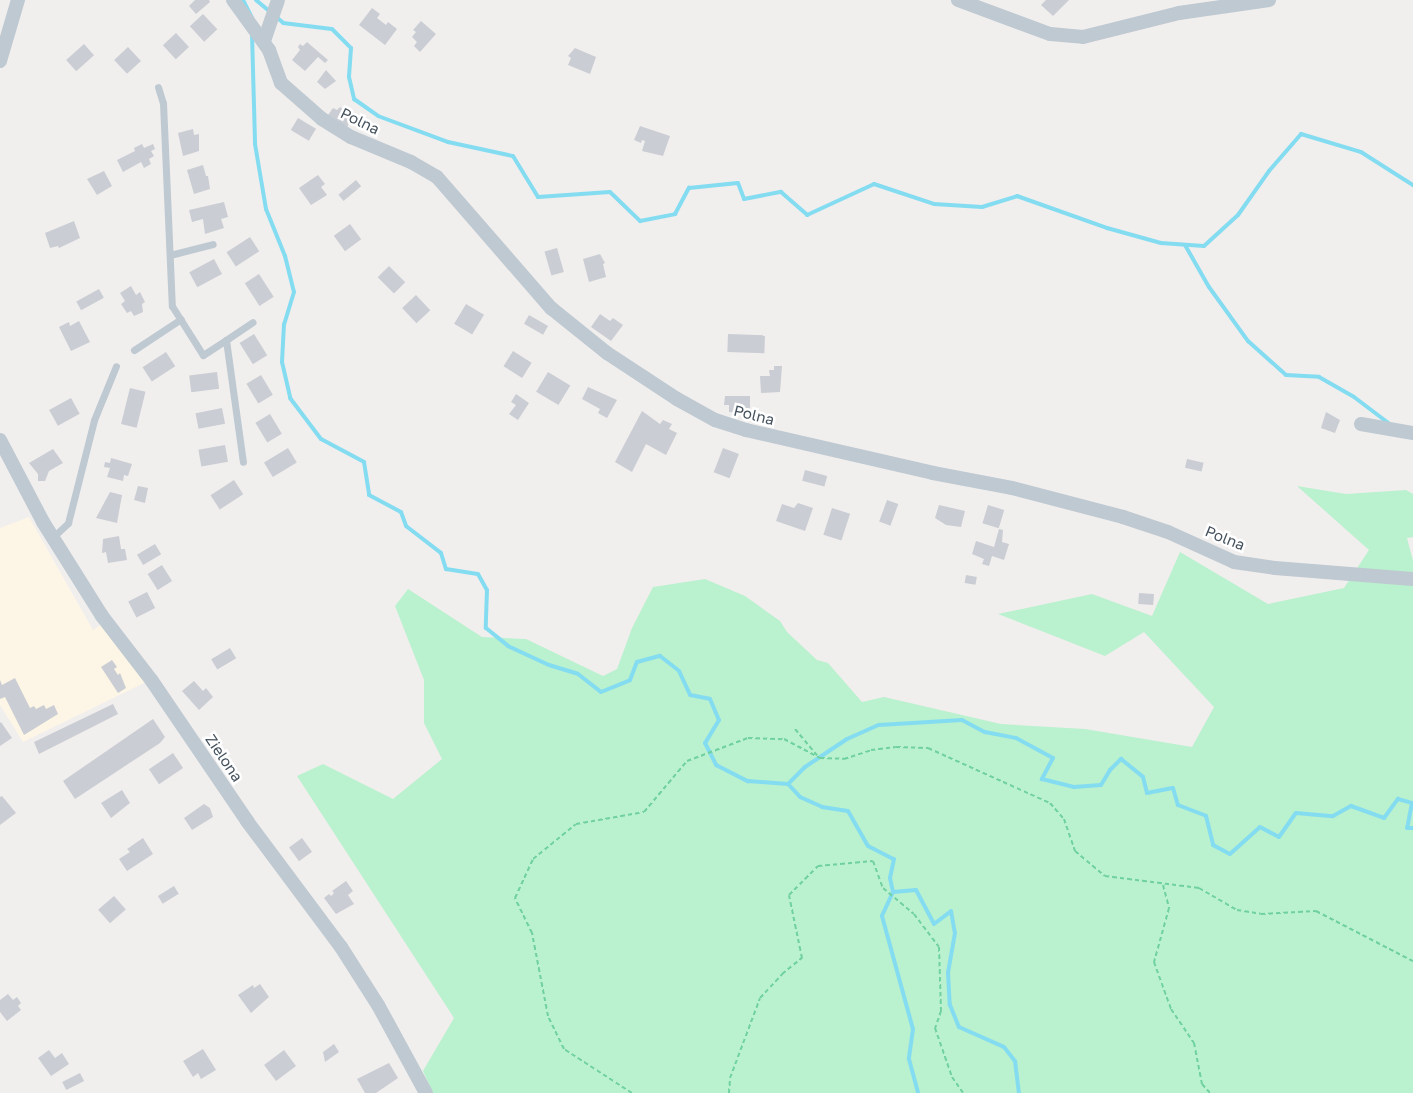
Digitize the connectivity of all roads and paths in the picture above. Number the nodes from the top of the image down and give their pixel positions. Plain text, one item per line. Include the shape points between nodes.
1 (18, 0) edge
2 (233, 0) edge
3 (958, 0) edge
4 (1269, 0) edge
5 (277, 3) edge
6 (255, 32) junction
7 (0, 61) edge
8 (158, 87) dead end
9 (213, 244) dead end
10 (170, 255) junction
11 (180, 319) junction
12 (253, 322) dead end
13 (226, 340) junction
14 (134, 350) dead end
15 (116, 366) dead end
16 (1361, 424) dead end
17 (1413, 433) edge
18 (0, 440) edge
19 (243, 462) dead end
20 (52, 538) junction
21 (1413, 579) edge
22 (795, 729) dead end
23 (820, 758) junction
24 (1164, 885) junction
25 (1413, 961) edge
26 (426, 1093) edge
27 (632, 1093) edge
28 (729, 1093) edge
29 (963, 1093) edge
30 (1210, 1093) edge

1 - 7 street
2 - 6 street, Polna
3 - 4 street via 1050,34 1083,37 1179,13
5 - 6 street via 271,22
6 - 21 street, Polna via 281,83 322,118 351,137 437,177 551,308 607,353 715,420 1123,517 1168,532 1234,562
8 - 10 lane via 163,103
9 - 10 lane
10 - 11 lane via 172,306
11 - 13 lane via 203,354
11 - 14 lane
12 - 13 lane
13 - 19 lane
15 - 20 lane via 94,420 68,523
16 - 17 street
18 - 20 street, Zielona
20 - 26 street, Zielona via 102,616 341,947
22 - 23 path
23 - 24 path via 844,759 896,747 928,748 1050,803 1064,819 1075,851 1106,876
23 - 27 path via 784,739 748,738 687,761 644,812 576,824 533,859 515,898 532,933 548,1016 564,1049
24 - 25 path via 1199,888 1237,910 1261,914 1316,911
24 - 30 path via 1169,908 1154,962 1171,1009 1194,1043 1202,1084
28 - 29 path via 730,1078 760,998 802,958 789,895 818,866 873,861 883,888 914,914 939,947 942,1011 935,1028 952,1077

